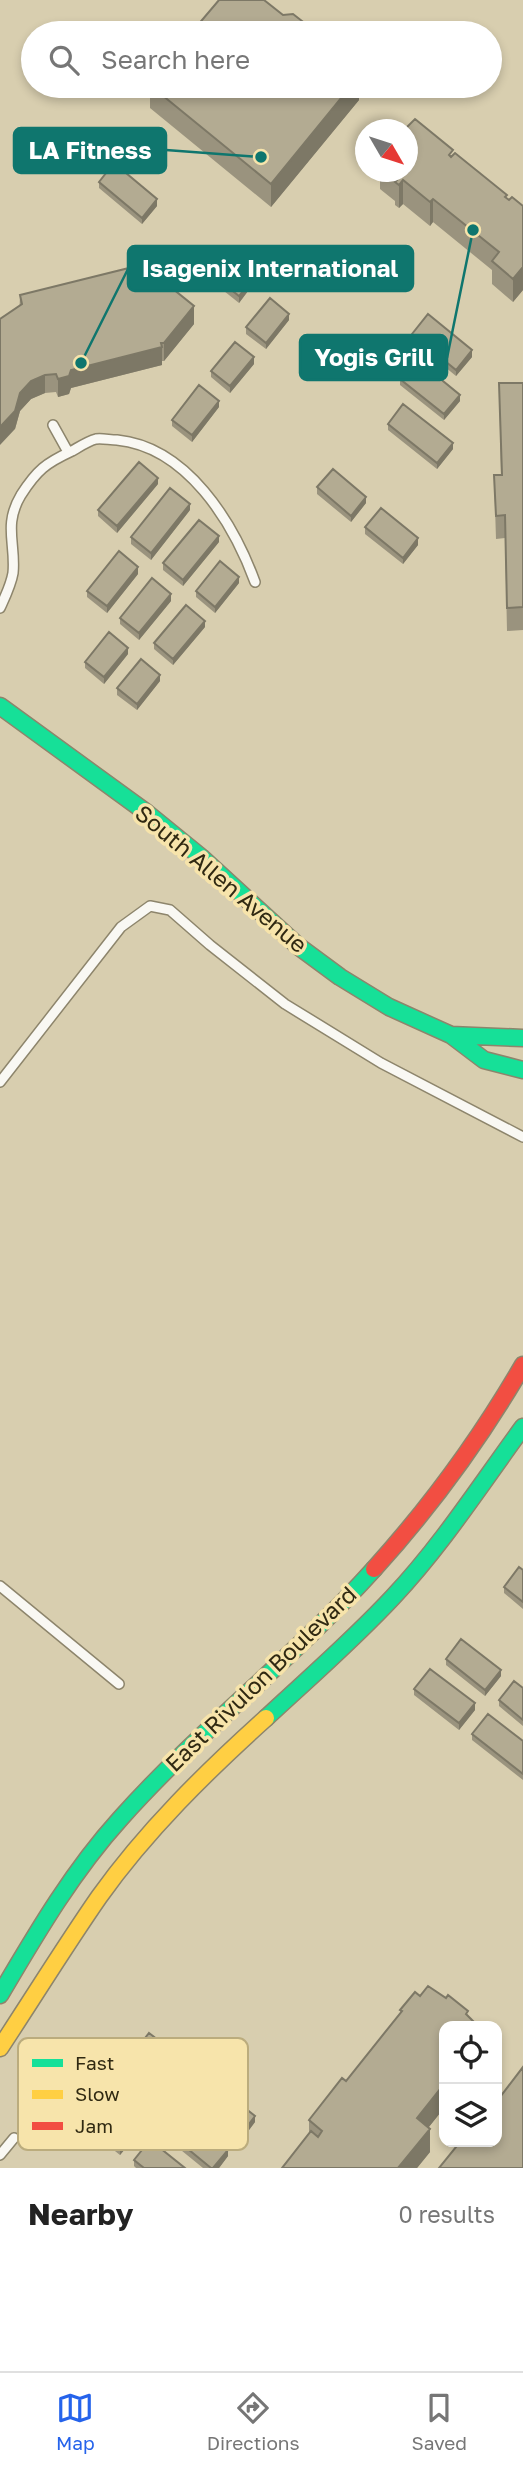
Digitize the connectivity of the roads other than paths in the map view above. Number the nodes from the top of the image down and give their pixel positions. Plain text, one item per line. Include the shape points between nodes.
1 (53, 425) dead end
2 (68, 452) junction
3 (255, 582) dead end
4 (0, 608) edge
5 (0, 706) edge
6 (452, 1035) junction
7 (523, 1038) edge
8 (523, 1070) edge
9 (0, 1082) edge
10 (523, 1137) edge
11 (523, 1365) edge
12 (523, 1427) edge
13 (494, 1443) junction
14 (0, 1586) edge
15 (119, 1684) dead end
16 (207, 1751) junction
17 (0, 1995) edge
18 (0, 2048) edge
19 (14, 2138) dead end
20 (0, 2155) edge

1 - 2 lane
2 - 3 lane via 97,439 125,441 158,453 206,493 219,510 244,552
2 - 4 lane via 44,464 20,497 9,531 13,574
5 - 6 street, South Allen Avenue via 201,857 298,946 340,977 389,1007
6 - 7 street, South Allen Avenue
6 - 8 street, South Allen Avenue via 484,1060
9 - 10 lane via 121,927 150,906 170,909 285,1004 380,1063
11 - 13 street, East Rivulon Boulevard
12 - 13 street, East Rivulon Boulevard
13 - 16 street, East Rivulon Boulevard via 302,1643
13 - 16 street, East Rivulon Boulevard via 440,1540 395,1595 344,1647
14 - 15 lane
16 - 17 street, East Rivulon Boulevard via 118,1821 44,1921
16 - 18 street, East Rivulon Boulevard via 100,1896
19 - 20 lane

